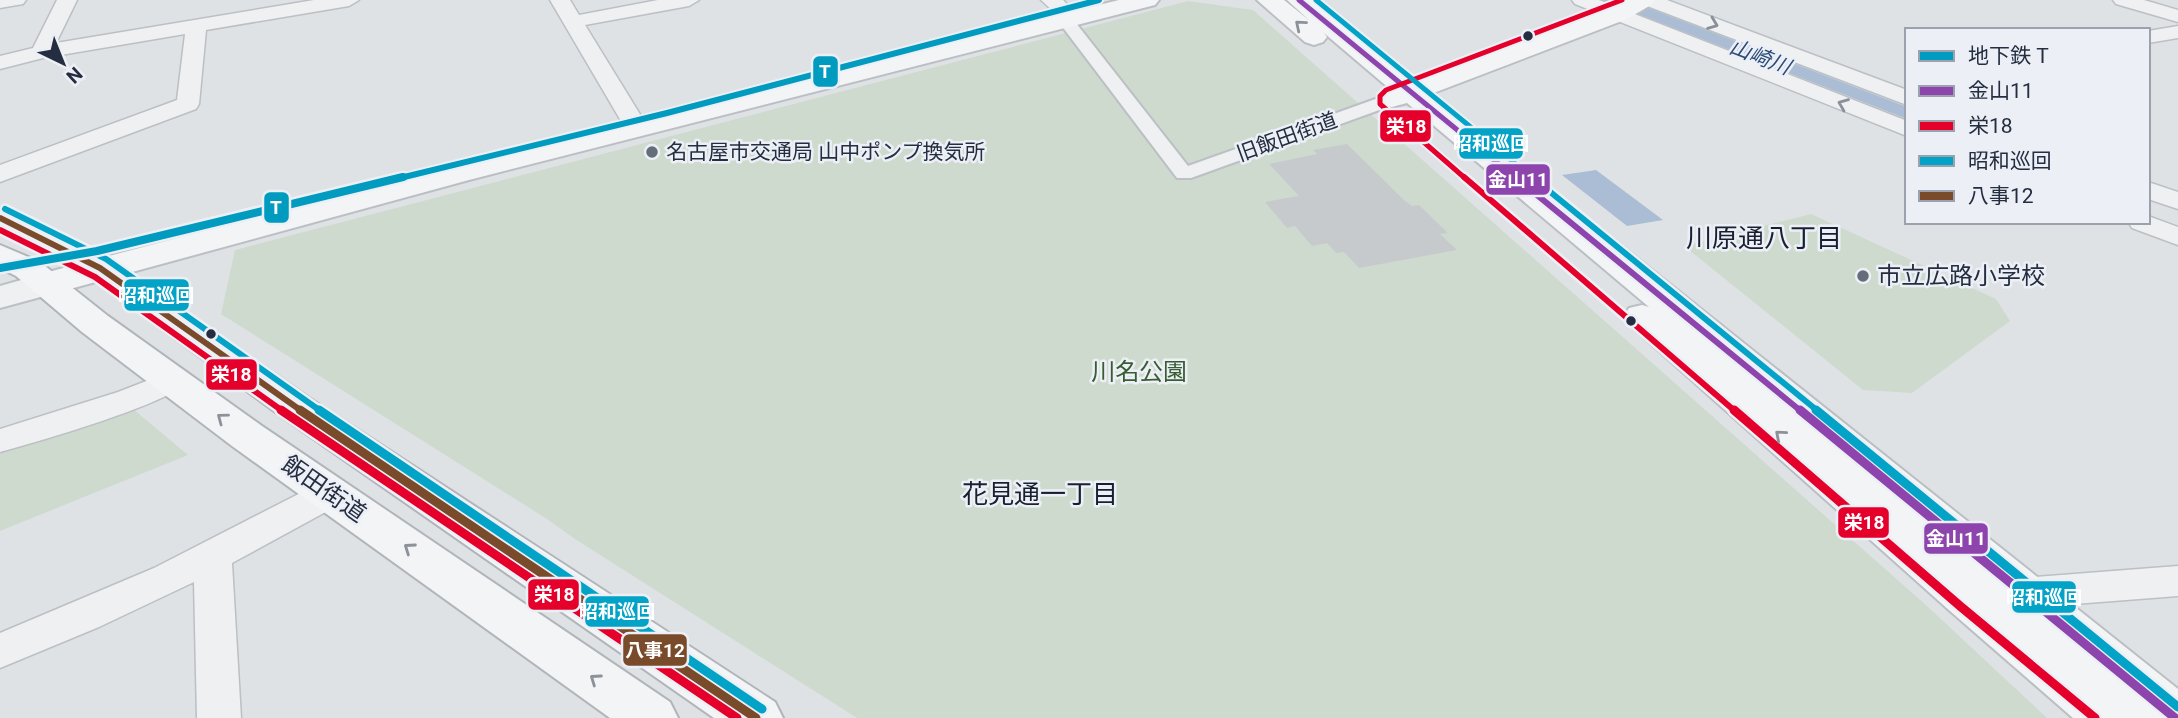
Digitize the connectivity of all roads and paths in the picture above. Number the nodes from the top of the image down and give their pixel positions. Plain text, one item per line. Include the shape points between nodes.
1 (16, 0) edge
2 (67, 0) edge
3 (349, 0) edge
4 (561, 0) edge
5 (689, 0) edge
6 (1098, 0) edge
7 (1147, 0) edge
8 (1269, 0) edge
9 (1299, 0) edge
10 (1582, 0) edge
11 (1649, 0) edge
12 (2123, 0) edge
13 (0, 2) edge
14 (1631, 7) edge
15 (1060, 10) edge
16 (2178, 16) edge
17 (571, 22) junction
18 (196, 26) junction
19 (2178, 33) edge
20 (2150, 37) edge
21 (41, 52) junction
22 (0, 63) edge
23 (1401, 96) junction
24 (1905, 96) edge
25 (629, 116) junction
26 (1905, 128) edge
27 (0, 174) edge
28 (2178, 185) edge
29 (2150, 190) edge
30 (2150, 190) edge
31 (2178, 201) edge
32 (0, 218) edge
33 (2146, 224) edge
34 (2178, 237) edge
35 (0, 255) edge
36 (93, 264) junction
37 (46, 284) junction
38 (0, 297) edge
39 (172, 380) junction
40 (0, 442) edge
41 (331, 493) junction
42 (213, 556) junction
43 (2178, 581) edge
44 (2021, 593) junction
45 (0, 651) edge
46 (219, 718) edge
47 (651, 718) edge
48 (756, 718) edge
49 (2111, 718) edge
50 (2175, 718) edge

1 - 13 street
2 - 21 street
3 - 18 street
4 - 17 street
5 - 17 street
6 - 15 main road
7 - 15 main road
23 -> 8 main road
9 - 23 main road
10 - 14 street
11 -> 24 street
12 - 16 street
14 - 23 main road
26 -> 14 street
15 - 23 street, 旧飯田街道 via 1184,174
15 - 25 main road
15 - 36 main road via 631,130
17 - 25 street
18 - 21 street
18 - 27 street via 188,104
19 - 20 street
21 - 22 street
23 - 44 main road
49 -> 23 main road via 1968,598
25 - 36 main road via 187,225 135,240
28 - 29 street
30 - 31 street
32 - 36 main road
33 - 34 street
35 - 37 main road, 飯田街道
36 - 37 main road
36 - 48 main road
37 - 38 street
37 - 39 main road, 飯田街道
39 - 40 street via 130,399
41 -> 39 main road, 飯田街道
41 - 42 street
47 -> 41 main road, 飯田街道
42 - 45 street
42 - 46 street
43 - 44 street
44 - 50 main road

